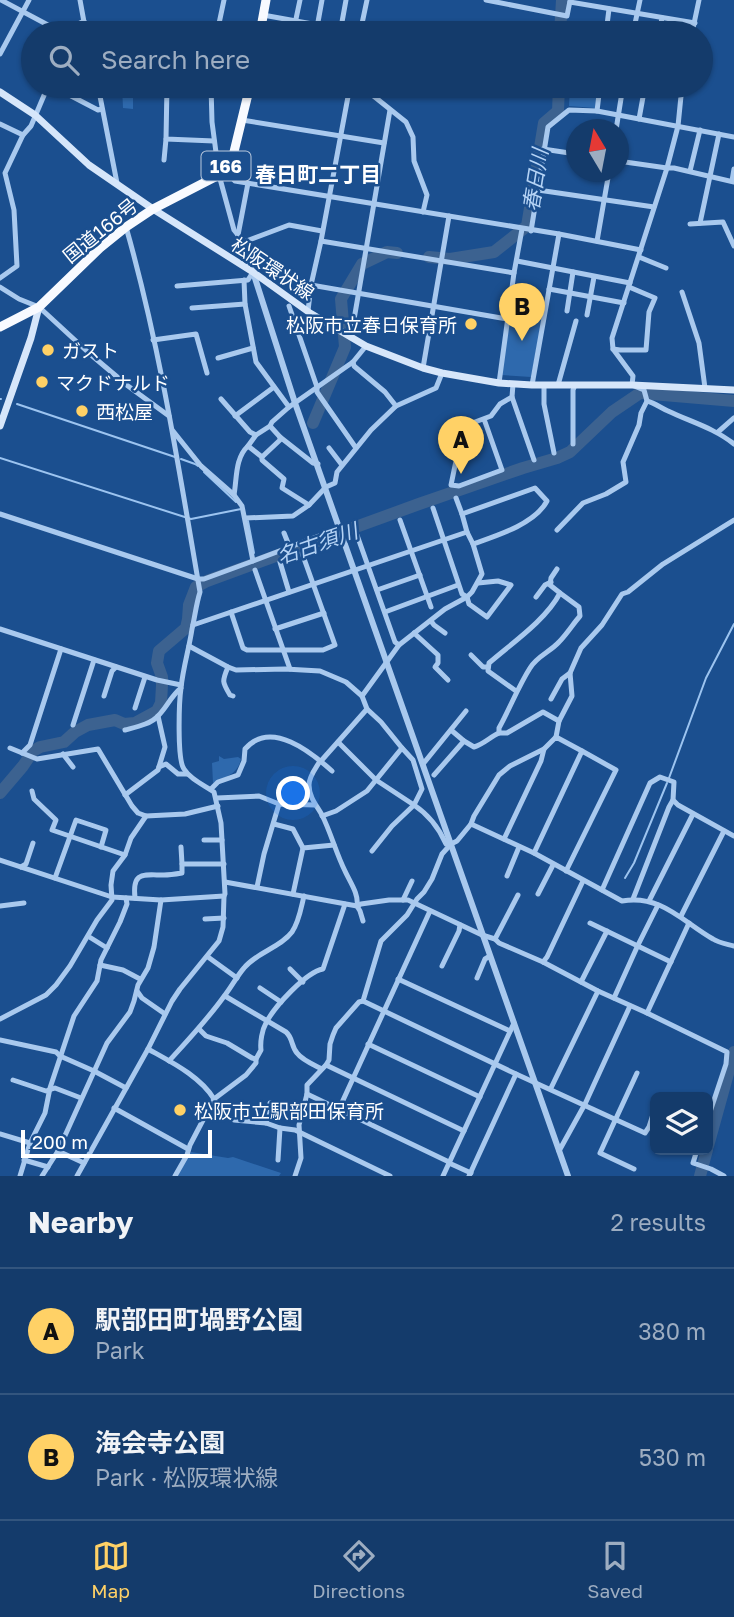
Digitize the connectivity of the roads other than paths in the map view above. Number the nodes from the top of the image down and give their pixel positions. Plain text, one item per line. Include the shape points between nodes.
1 (1, 0) edge
2 (29, 0) edge
3 (80, 0) edge
4 (224, 0) edge
5 (266, 0) edge
6 (300, 0) edge
7 (322, 0) edge
8 (346, 0) edge
9 (367, 0) edge
10 (486, 0) edge
11 (640, 0) edge
12 (699, 0) edge
13 (570, 1) edge
14 (609, 9) junction
15 (23, 12) junction
16 (637, 14) junction
17 (263, 15) junction
18 (662, 18) junction
19 (40, 21) edge
20 (84, 21) edge
21 (220, 21) edge
22 (262, 21) edge
23 (296, 21) joint
24 (319, 21) edge
25 (342, 21) edge
26 (363, 21) edge
27 (608, 21) edge
28 (636, 21) edge
29 (661, 21) edge
30 (682, 21) edge
31 (695, 21) edge
32 (0, 54) edge
33 (0, 92) edge
34 (44, 98) edge
35 (74, 98) edge
36 (100, 98) edge
37 (167, 98) edge
38 (212, 98) edge
39 (247, 98) edge
40 (348, 98) edge
41 (376, 98) edge
42 (599, 98) edge
43 (621, 98) edge
44 (643, 98) edge
45 (681, 98) edge
46 (102, 109) junction
47 (390, 110) junction
48 (597, 111) junction
49 (35, 115) junction
50 (618, 115) junction
51 (617, 119) edge
52 (639, 119) junction
53 (242, 120) junction
54 (0, 124) edge
55 (678, 126) junction
56 (700, 130) junction
57 (719, 134) junction
58 (23, 135) junction
59 (340, 135) junction
60 (734, 137) edge
61 (166, 139) junction
62 (214, 141) junction
63 (384, 143) junction
64 (543, 149) junction
65 (566, 152) edge
66 (164, 160) dead end
67 (629, 163) edge
68 (667, 168) junction
69 (734, 169) edge
70 (221, 172) junction
71 (690, 172) junction
72 (710, 176) junction
73 (608, 182) edge
74 (733, 182) edge
75 (117, 183) junction
76 (248, 183) junction
77 (538, 190) junction
78 (329, 197) junction
79 (604, 201) junction
80 (374, 204) junction
81 (654, 207) junction
82 (153, 209) junction
83 (424, 212) junction
84 (449, 216) junction
85 (700, 223) junction
86 (690, 224) dead end
87 (126, 226) junction
88 (522, 229) junction
89 (322, 231) junction
90 (531, 231) junction
91 (559, 234) junction
92 (238, 235) junction
93 (321, 241) junction
94 (597, 242) junction
95 (241, 243) junction
96 (734, 246) edge
97 (367, 249) junction
98 (641, 250) junction
99 (639, 257) junction
100 (442, 261) junction
101 (517, 261) junction
102 (553, 268) junction
103 (666, 268) dead end
104 (253, 272) junction
105 (573, 272) junction
106 (514, 273) junction
107 (594, 276) junction
108 (0, 278) edge
109 (244, 280) junction
110 (310, 285) junction
111 (177, 286) dead end
112 (629, 286) junction
113 (0, 287) edge
114 (549, 289) junction
115 (682, 292) dead end
116 (358, 293) junction
117 (570, 293) junction
118 (591, 297) junction
119 (624, 303) junction
120 (245, 304) junction
121 (289, 306) dead end
122 (434, 306) junction
123 (38, 307) junction
124 (191, 308) dead end
125 (308, 311) junction
126 (567, 311) dead end
127 (587, 315) dead end
128 (507, 319) junction
129 (576, 321) dead end
130 (0, 327) edge
131 (351, 337) junction
132 (153, 340) junction
133 (366, 346) junction
134 (253, 348) junction
135 (613, 349) junction
136 (218, 358) dead end
137 (353, 362) junction
138 (423, 368) junction
139 (207, 373) dead end
140 (442, 373) junction
141 (499, 383) junction
142 (513, 384) junction
143 (532, 385) junction
144 (544, 385) junction
145 (558, 385) junction
146 (575, 385) junction
147 (632, 385) junction
148 (274, 387) junction
149 (317, 387) junction
150 (705, 388) junction
151 (731, 390) edge
152 (512, 397) junction
153 (221, 398) dead end
154 (648, 401) junction
155 (292, 405) junction
156 (396, 406) junction
157 (169, 416) junction
158 (235, 416) junction
159 (734, 418) edge
160 (484, 419) junction
161 (0, 426) edge
162 (270, 426) junction
163 (171, 428) junction
164 (718, 432) junction
165 (256, 435) junction
166 (280, 437) junction
167 (573, 444) dead end
168 (734, 444) edge
169 (248, 446) junction
170 (329, 447) dead end
171 (356, 448) junction
172 (554, 453) dead end
173 (262, 457) junction
174 (534, 460) dead end
175 (317, 464) junction
176 (342, 465) junction
177 (326, 487) junction
178 (234, 495) junction
179 (456, 498) dead end
180 (309, 505) junction
181 (433, 508) dead end
182 (0, 514) edge
183 (462, 514) junction
184 (246, 520) junction
185 (400, 520) dead end
186 (734, 520) edge
187 (340, 528) junction
188 (558, 530) dead end
189 (467, 532) junction
190 (284, 533) dead end
191 (356, 535) dead end
192 (444, 539) junction
193 (473, 544) junction
194 (290, 548) junction
195 (411, 551) junction
196 (302, 552) dead end
197 (253, 561) junction
198 (280, 562) dead end
199 (368, 566) junction
200 (557, 569) dead end
201 (255, 570) dead end
202 (355, 571) junction
203 (420, 575) junction
204 (198, 579) junction
205 (551, 582) junction
206 (478, 583) junction
207 (314, 584) junction
208 (458, 585) junction
209 (377, 590) junction
210 (289, 593) junction
211 (560, 593) junction
212 (428, 597) junction
213 (467, 597) junction
214 (536, 597) dead end
215 (266, 600) junction
216 (431, 607) dead end
217 (231, 612) junction
218 (385, 612) junction
219 (324, 613) junction
220 (431, 621) junction
221 (193, 625) junction
222 (0, 629) edge
223 (275, 629) junction
224 (414, 633) junction
225 (445, 633) dead end
226 (399, 645) junction
227 (189, 646) junction
228 (61, 649) junction
229 (283, 650) junction
230 (471, 655) dead end
231 (94, 660) junction
232 (386, 661) junction
233 (116, 667) junction
234 (228, 667) junction
235 (488, 667) junction
236 (290, 669) junction
237 (570, 673) junction
238 (145, 677) junction
239 (448, 680) dead end
240 (181, 686) junction
241 (516, 691) junction
242 (104, 696) dead end
243 (233, 696) dead end
244 (362, 696) junction
245 (551, 699) dead end
246 (135, 708) dead end
247 (368, 709) junction
248 (466, 711) dead end
249 (158, 716) junction
250 (559, 721) junction
251 (73, 725) dead end
252 (125, 730) dead end
253 (451, 730) junction
254 (499, 733) junction
255 (556, 737) junction
256 (464, 741) junction
257 (338, 742) junction
258 (10, 748) dead end
259 (402, 748) junction
260 (544, 749) junction
261 (582, 751) junction
262 (24, 753) junction
263 (63, 754) junction
264 (321, 761) junction
265 (423, 764) junction
266 (73, 767) dead end
267 (159, 767) junction
268 (332, 771) dead end
269 (189, 774) junction
270 (434, 775) dead end
271 (376, 780) junction
272 (211, 789) junction
273 (32, 791) dead end
274 (125, 795) junction
275 (216, 798) junction
276 (673, 800) junction
277 (279, 804) junction
278 (315, 805) junction
279 (414, 805) junction
280 (218, 806) junction
281 (694, 814) junction
282 (146, 816) junction
283 (322, 816) junction
284 (274, 824) junction
285 (471, 824) junction
286 (724, 831) junction
287 (734, 835) edge
288 (71, 836) junction
289 (504, 839) junction
290 (222, 840) junction
291 (204, 841) dead end
292 (33, 843) dead end
293 (450, 844) junction
294 (334, 845) junction
295 (101, 847) junction
296 (181, 847) dead end
297 (519, 847) junction
298 (303, 848) junction
299 (372, 850) dead end
300 (534, 853) junction
301 (125, 855) junction
302 (0, 860) edge
303 (181, 864) junction
304 (224, 864) junction
305 (553, 865) junction
306 (21, 867) junction
307 (566, 871) junction
308 (507, 876) dead end
309 (55, 878) junction
310 (412, 880) dead end
311 (583, 881) junction
312 (225, 882) junction
313 (257, 887) junction
314 (602, 890) junction
315 (293, 894) junction
316 (518, 894) dead end
317 (538, 894) dead end
318 (224, 896) junction
319 (304, 896) junction
320 (112, 897) junction
321 (126, 898) junction
322 (135, 898) junction
323 (633, 899) junction
324 (161, 900) junction
325 (403, 900) junction
326 (649, 901) junction
327 (416, 903) junction
328 (24, 904) dead end
329 (345, 904) junction
330 (658, 905) junction
331 (0, 906) edge
332 (357, 906) junction
333 (430, 911) junction
334 (681, 916) junction
335 (224, 918) junction
336 (205, 919) dead end
337 (363, 920) dead end
338 (590, 922) dead end
339 (690, 923) junction
340 (460, 925) junction
341 (607, 931) junction
342 (482, 935) junction
343 (91, 938) dead end
344 (495, 939) junction
345 (638, 945) junction
346 (734, 946) edge
347 (107, 948) junction
348 (490, 956) junction
349 (208, 957) junction
350 (542, 962) junction
351 (671, 962) junction
352 (100, 965) junction
353 (442, 966) dead end
354 (290, 969) dead end
355 (237, 978) junction
356 (477, 978) dead end
357 (140, 979) junction
358 (398, 979) junction
359 (303, 982) junction
360 (581, 982) junction
361 (260, 988) dead end
362 (137, 991) junction
363 (598, 991) junction
364 (225, 996) junction
365 (142, 998) junction
366 (614, 998) junction
367 (134, 1001) junction
368 (363, 1001) junction
369 (281, 1002) junction
370 (630, 1006) junction
371 (384, 1010) junction
372 (646, 1013) junction
373 (165, 1014) junction
374 (0, 1019) edge
375 (267, 1021) junction
376 (514, 1023) junction
377 (199, 1029) junction
378 (510, 1031) junction
379 (0, 1040) edge
380 (368, 1044) junction
381 (148, 1049) junction
382 (60, 1056) junction
383 (256, 1059) junction
384 (169, 1061) junction
385 (495, 1063) junction
386 (324, 1067) junction
387 (94, 1071) junction
388 (638, 1073) dead end
389 (516, 1074) junction
390 (353, 1077) junction
391 (13, 1080) dead end
392 (534, 1081) junction
393 (50, 1088) junction
394 (126, 1088) junction
395 (551, 1088) junction
396 (307, 1094) junction
397 (480, 1097) junction
398 (81, 1098) junction
399 (214, 1099) junction
400 (270, 1103) dead end
401 (713, 1103) edge
402 (584, 1104) junction
403 (114, 1108) junction
404 (339, 1109) junction
405 (615, 1119) junction
406 (266, 1123) junction
407 (650, 1124) edge
408 (279, 1128) junction
409 (464, 1131) junction
410 (300, 1133) junction
411 (0, 1134) edge
412 (30, 1143) junction
413 (188, 1149) junction
414 (58, 1151) junction
415 (559, 1151) junction
416 (695, 1155) edge
417 (24, 1160) junction
418 (278, 1160) dead end
419 (449, 1162) junction
420 (84, 1163) junction
421 (48, 1167) junction
422 (634, 1169) dead end
423 (296, 1174) edge
424 (471, 1175) edge
425 (20, 1176) edge
426 (42, 1176) edge
427 (77, 1176) edge
428 (175, 1176) edge
429 (305, 1176) edge
430 (390, 1176) edge
431 (443, 1176) edge
432 (568, 1176) edge
433 (724, 1176) edge

1 - 15 street
2 - 15 street
3 - 20 street
4 - 21 street
5 - 17 highway
6 - 23 street
7 - 24 street
8 - 25 street
9 - 26 street
10 - 13 street via 567,16
11 - 16 street
12 - 31 street
13 - 14 street
14 - 16 street
14 - 27 street
15 - 19 street
15 - 32 street
16 - 18 street
16 - 28 street
17 - 22 highway
17 - 23 street
18 - 29 street
18 - 30 street
33 - 49 main road, 松阪環状線
34 - 49 street
35 - 46 street
36 - 46 street
37 - 61 street
38 - 62 street
39 - 53 highway, 166
40 - 59 street
41 - 47 street
42 - 48 street
43 - 50 street
44 - 52 street
45 - 55 street
46 - 75 street
47 - 63 street
47 - 83 street via 406,122 413,136 414,161 427,195
48 - 50 street
48 - 64 street via 569,110 548,127
49 - 58 street
49 - 75 main road, 松阪環状線 via 89,165
50 - 51 street
50 - 52 street
52 - 55 street
53 - 59 street
53 - 70 highway, 166 via 232,160
54 - 58 street
55 - 56 street
55 - 68 street
56 - 57 street
56 - 71 street
57 - 60 street
57 - 72 street
58 - 108 street via 5,173 17,266
59 - 63 street
59 - 78 street
61 - 62 street
61 - 66 street
62 - 70 street
63 - 80 street
64 - 65 street
64 - 77 street
67 - 68 street
68 - 71 street
68 - 81 street
69 - 74 street
70 - 76 street
70 - 82 highway, 国道166号 / 166
70 - 92 street
71 - 72 street
72 - 74 street
72 - 85 street
73 - 79 street
75 - 82 main road, 松阪環状線
76 - 78 street
76 - 92 street
77 - 79 street
77 - 90 street
78 - 80 street
78 - 89 street
79 - 81 street
79 - 94 street
80 - 83 street
80 - 97 street
81 - 98 street
82 - 87 highway, 国道166号 / 166
82 - 104 main road, 松阪環状線
83 - 84 street
84 - 88 street
84 - 100 street
85 - 86 street
85 - 96 street via 723,222
87 - 123 highway, 国道166号 / 166
87 - 132 street
88 - 90 street
88 - 101 street
89 - 93 street
89 - 95 street via 289,225
90 - 91 street
91 - 94 street
91 - 102 street
92 - 95 street
93 - 97 street
93 - 110 street
94 - 98 street
95 - 104 street
97 - 100 street
97 - 116 street
98 - 99 street
99 - 103 street
99 - 112 street
100 - 106 street
100 - 122 street
101 - 102 street
101 - 106 street
102 - 105 street
102 - 114 street
104 - 109 street
104 - 125 main road, 松阪環状線
104 - 155 street
105 - 107 street
105 - 117 street
106 - 128 street
107 - 112 street
107 - 118 street
109 - 111 street
109 - 120 street
110 - 116 street
110 - 125 street
112 - 119 street
112 - 135 street via 655,298 649,312 646,350
113 - 123 street
114 - 117 street
114 - 143 street
115 - 150 street via 699,343
116 - 122 street
116 - 131 street
117 - 118 street
117 - 126 street
118 - 119 street
118 - 127 street
119 - 135 street via 612,338
120 - 124 street
120 - 134 street
121 - 149 street
122 - 128 street
122 - 138 street
123 - 130 highway, 国道166号 / 166
123 - 157 street
123 - 161 main road
125 - 131 main road, 松阪環状線
128 - 141 street
129 - 145 street
131 - 133 main road, 松阪環状線
132 - 139 street via 197,334
132 - 157 street
133 - 137 street
133 - 138 main road, 松阪環状線
134 - 136 street
134 - 148 street via 256,362
135 - 147 street via 633,376
137 - 149 street
137 - 156 street
138 - 140 main road, 松阪環状線
140 - 141 main road, 松阪環状線
140 - 156 street via 436,388
141 - 142 main road, 松阪環状線
142 - 143 main road, 松阪環状線
142 - 152 street
143 - 144 main road, 松阪環状線
144 - 145 main road, 松阪環状線
144 - 172 street
145 - 146 main road, 松阪環状線
146 - 147 main road, 松阪環状線
146 - 167 street
147 - 150 main road, 松阪環状線
147 - 154 street via 644,390
148 - 155 street
148 - 158 street
149 - 155 street
149 - 171 street
150 - 151 main road, 松阪環状線
152 - 160 street
152 - 174 street
153 - 158 street
154 - 164 street
154 - 188 street via 623,461 626,482 583,503
155 - 162 street
155 - 175 street
156 - 171 street
157 - 163 street
158 - 165 street
159 - 164 street
160 - 160 street via 462,432 451,485 502,470
162 - 165 street
162 - 166 street
163 - 178 street via 201,466
163 - 204 street
164 - 168 street
165 - 169 street
166 - 173 street
166 - 175 street
169 - 173 street
169 - 178 street via 239,460
170 - 176 street
171 - 176 street
173 - 180 street via 284,479 282,488
175 - 177 street
176 - 177 street via 335,483
177 - 180 street
177 - 187 street
178 - 184 street
179 - 183 street
180 - 184 street via 293,516
181 - 192 street
182 - 204 street
183 - 189 street
183 - 193 street via 535,488 547,501 515,528
184 - 197 street
185 - 195 street
186 - 237 street via 622,594 581,648
187 - 194 street
187 - 202 street
189 - 192 street
189 - 193 street
190 - 194 street
191 - 199 street
192 - 195 street
192 - 208 street
193 - 206 street via 482,574
194 - 197 street
195 - 199 street
195 - 203 street
196 - 207 street
197 - 204 street
198 - 210 street
199 - 202 street
199 - 209 street
200 - 205 street
201 - 215 street
202 - 207 street
202 - 232 street
203 - 209 street
203 - 212 street
204 - 221 street via 201,592
205 - 211 street
205 - 214 street
206 - 213 street
206 - 213 street via 511,585 487,617 469,604
207 - 210 street
207 - 219 street
208 - 212 street
208 - 213 street
209 - 218 street
210 - 215 street
211 - 235 street via 542,618
211 - 241 street via 579,607 580,616 559,643 530,667
212 - 216 street
212 - 218 street
213 - 220 street
215 - 217 street
215 - 223 street
217 - 221 street
217 - 229 street via 243,648
218 - 226 street
219 - 223 street
219 - 229 street via 335,645 323,650
220 - 224 street
220 - 225 street
221 - 227 street
222 - 228 street
223 - 229 street
224 - 226 street
224 - 239 street via 438,655 435,667
226 - 232 street
227 - 234 street
227 - 240 street
228 - 231 street
228 - 262 street
229 - 236 street
230 - 235 street
231 - 233 street
231 - 251 street
232 - 244 street
232 - 265 street
233 - 238 street
233 - 242 street
234 - 236 street
234 - 243 street via 222,680
235 - 241 street
236 - 244 street via 340,678
237 - 245 street
237 - 250 street via 572,696
238 - 240 street
238 - 246 street
240 - 249 street
240 - 269 street via 179,753
241 - 254 street
244 - 247 street
247 - 257 street
247 - 259 street
248 - 253 street
249 - 252 street
249 - 267 street via 165,747
250 - 254 street via 543,712
250 - 255 street
253 - 256 street
253 - 265 street
254 - 256 street via 474,747
255 - 260 street
255 - 261 street
256 - 270 street
257 - 264 street
257 - 271 street
258 - 262 street
259 - 271 street
259 - 279 street via 413,760 422,789
260 - 285 street via 499,775
260 - 289 street
261 - 300 street
261 - 307 street via 617,770
262 - 263 street via 36,759
263 - 266 street
263 - 274 street via 98,749
264 - 268 street
264 - 272 street via 295,743 257,739 245,749 238,775
264 - 278 street via 309,785
265 - 293 street
267 - 269 street via 166,764 178,774
267 - 274 street
269 - 272 street
271 - 279 street
271 - 283 street via 367,791
272 - 275 street
273 - 288 street via 34,799 56,820 52,830
274 - 282 street via 135,811
275 - 277 street via 259,796
275 - 280 street
276 - 281 street
276 - 314 street via 674,782 660,777 650,783
276 - 323 street
277 - 278 street
277 - 284 street
278 - 283 street
279 - 293 street
279 - 299 street
280 - 282 street
280 - 290 street
281 - 286 street
281 - 326 street
282 - 301 street
283 - 294 street
284 - 298 street via 293,830
284 - 313 street
285 - 289 street
285 - 293 street
286 - 287 street
286 - 334 street
288 - 295 street
288 - 295 street via 76,820 106,830
288 - 309 street
289 - 297 street
290 - 291 street
290 - 304 street
292 - 306 street
293 - 327 street
293 - 342 street
294 - 298 street
294 - 332 street
295 - 301 street
296 - 303 street
297 - 300 street
297 - 308 street
298 - 315 street
300 - 305 street
301 - 320 street via 113,871
302 - 306 street
303 - 304 street
303 - 322 street via 182,873 140,877
304 - 312 street
305 - 307 street
305 - 317 street
306 - 309 street
307 - 311 street
309 - 320 street
310 - 325 street
311 - 314 street
311 - 350 street
312 - 313 street
312 - 318 street
313 - 315 street
314 - 323 street via 622,901
315 - 319 street
316 - 344 street
318 - 324 street
318 - 335 street
319 - 329 street
319 - 355 street via 292,932 248,963
320 - 321 street
320 - 374 street via 56,985
321 - 322 street
321 - 347 street
322 - 324 street
323 - 326 street
324 - 357 street via 154,947
325 - 327 street
325 - 332 street
326 - 330 street
327 - 333 street
327 - 368 street via 381,941
328 - 331 street
329 - 332 street
329 - 359 street via 323,969
330 - 334 street
330 - 345 street
332 - 337 street
333 - 340 street
333 - 358 street
334 - 339 street
335 - 336 street
335 - 349 street via 221,938
338 - 341 street
339 - 346 street via 715,941
339 - 351 street
340 - 342 street
340 - 353 street
341 - 345 street
341 - 360 street
342 - 344 street
342 - 348 street
343 - 347 street
344 - 350 street
345 - 351 street
345 - 366 street
347 - 352 street
348 - 356 street
348 - 376 street
349 - 355 street
349 - 373 street
350 - 360 street
351 - 372 street
352 - 357 street
352 - 382 street via 97,981 74,1016
354 - 359 street
355 - 364 street
357 - 362 street
358 - 371 street
358 - 378 street
359 - 369 street
360 - 363 street
361 - 369 street
362 - 365 street
362 - 367 street
363 - 366 street
363 - 395 street
364 - 375 street
364 - 377 street
365 - 367 street
365 - 373 street
366 - 370 street
367 - 387 street
368 - 371 street
368 - 386 street via 337,1028
369 - 375 street
370 - 372 street
370 - 402 street
371 - 380 street
371 - 385 street
372 - 401 street via 727,1052
373 - 381 street
375 - 383 street
375 - 386 street via 291,1037 298,1054
376 - 378 street
376 - 392 street
377 - 383 street
377 - 384 street
378 - 385 street
379 - 382 street
380 - 390 street
380 - 397 street
381 - 384 street
381 - 394 street
382 - 387 street
382 - 393 street
383 - 399 street via 246,1074
384 - 399 street via 190,1074
385 - 389 street
385 - 397 street
386 - 390 street
386 - 396 street via 307,1085
387 - 394 street
387 - 398 street
388 - 405 street
389 - 392 street
389 - 424 street
390 - 404 street
390 - 409 street
391 - 393 street via 46,1091
392 - 395 street
392 - 415 street
393 - 398 street
393 - 412 street via 45,1113
394 - 403 street
395 - 402 street
396 - 404 street
396 - 410 street
397 - 409 street
398 - 414 street
399 - 406 street via 222,1115
399 - 413 street
400 - 406 street
402 - 405 street
402 - 415 street
403 - 413 street
403 - 420 street
404 - 419 street
405 - 407 street via 645,1133
405 - 422 street via 600,1153
406 - 408 street
408 - 410 street
408 - 418 street
409 - 419 street
410 - 423 street
410 - 430 street
411 - 412 street
412 - 417 street
413 - 428 street
414 - 420 street
414 - 421 street
415 - 432 street
416 - 433 street via 693,1163
417 - 421 street
417 - 425 street
419 - 424 street
419 - 431 street
420 - 427 street
421 - 426 street
423 - 429 street

